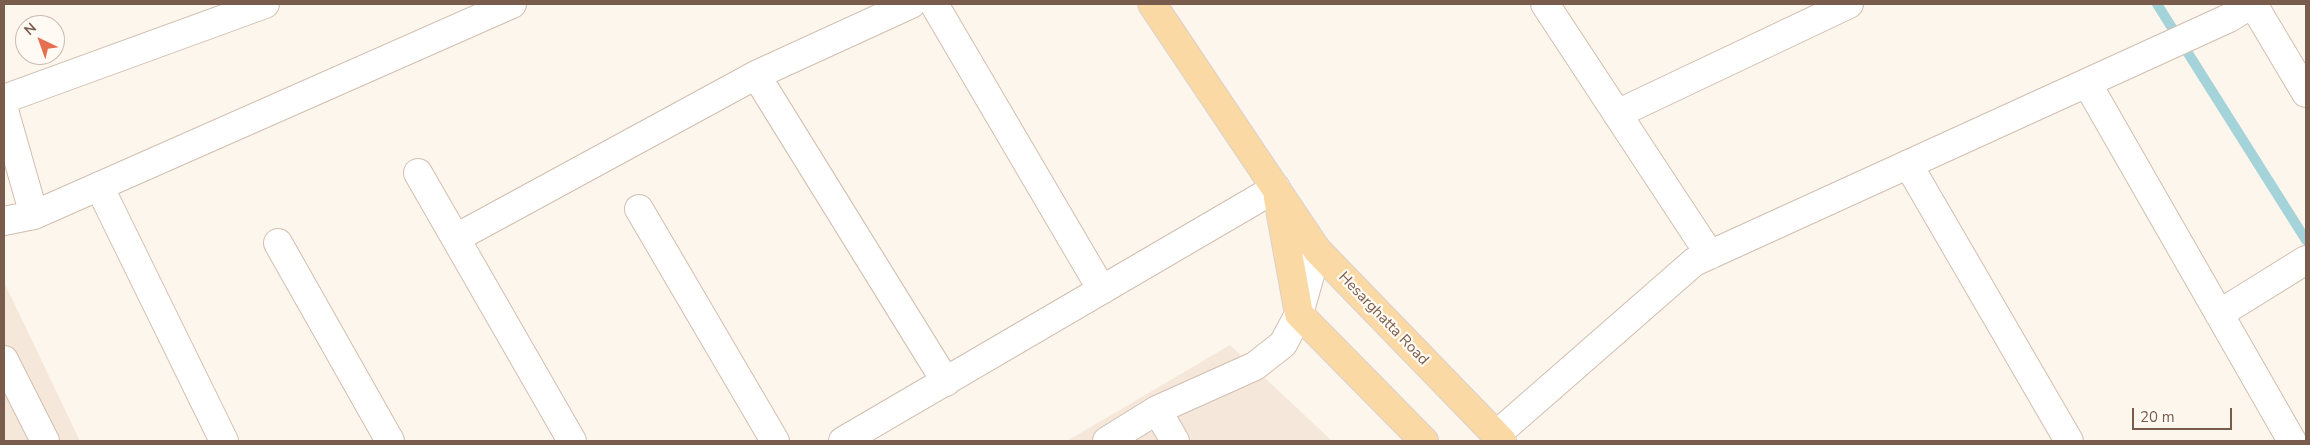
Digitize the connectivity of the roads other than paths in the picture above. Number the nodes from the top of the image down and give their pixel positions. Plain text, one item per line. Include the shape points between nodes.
1 (265, 4) edge
2 (512, 4) edge
3 (911, 4) edge
4 (934, 4) edge
5 (1152, 4) edge
6 (1545, 4) edge
7 (1849, 4) edge
8 (2252, 4) edge
9 (2226, 11) edge
10 (756, 75) junction
11 (2087, 83) junction
12 (2306, 93) edge
13 (4, 99) edge
14 (4, 110) edge
15 (1617, 114) junction
16 (1908, 164) junction
17 (418, 173) dead end
18 (99, 186) junction
19 (1276, 188) junction
20 (639, 209) dead end
21 (34, 215) junction
22 (4, 221) edge
23 (456, 238) junction
24 (278, 243) dead end
25 (1317, 250) junction
26 (1710, 255) junction
27 (2306, 260) edge
28 (1102, 290) junction
29 (1299, 314) junction
30 (2219, 314) junction
31 (4, 360) edge
32 (946, 382) junction
33 (1156, 410) junction
34 (1503, 434) edge
35 (45, 441) edge
36 (224, 441) edge
37 (390, 441) edge
38 (572, 441) edge
39 (774, 441) edge
40 (843, 441) edge
41 (1107, 441) edge
42 (1175, 441) edge
43 (1424, 441) edge
44 (2069, 441) edge
45 (2292, 441) edge

1 - 13 street
2 - 18 street
3 - 10 street
4 - 28 street
5 - 19 main road, Hesarghatta Road
6 - 15 street
7 - 15 street
8 - 9 street
8 - 12 street
9 - 11 street
10 - 23 street
10 - 32 street
11 - 16 street
11 - 30 street
14 - 21 street
15 - 26 street
16 - 26 street
16 - 44 street
17 - 23 street
18 - 21 street
18 - 36 street
19 - 25 main road, Hesarghatta Road
19 - 28 street
19 - 29 main road, Hesarghatta Road
20 - 39 street
21 - 22 street
23 - 38 street
24 - 37 street
25 - 29 street
25 - 34 main road, Hesarghatta Road
26 - 34 street via 1694,262
27 - 30 street
28 - 32 street
29 - 33 street via 1283,344 1255,366
29 - 43 main road
30 - 45 street
31 - 35 street
32 - 40 street
33 - 41 street
33 - 42 street

